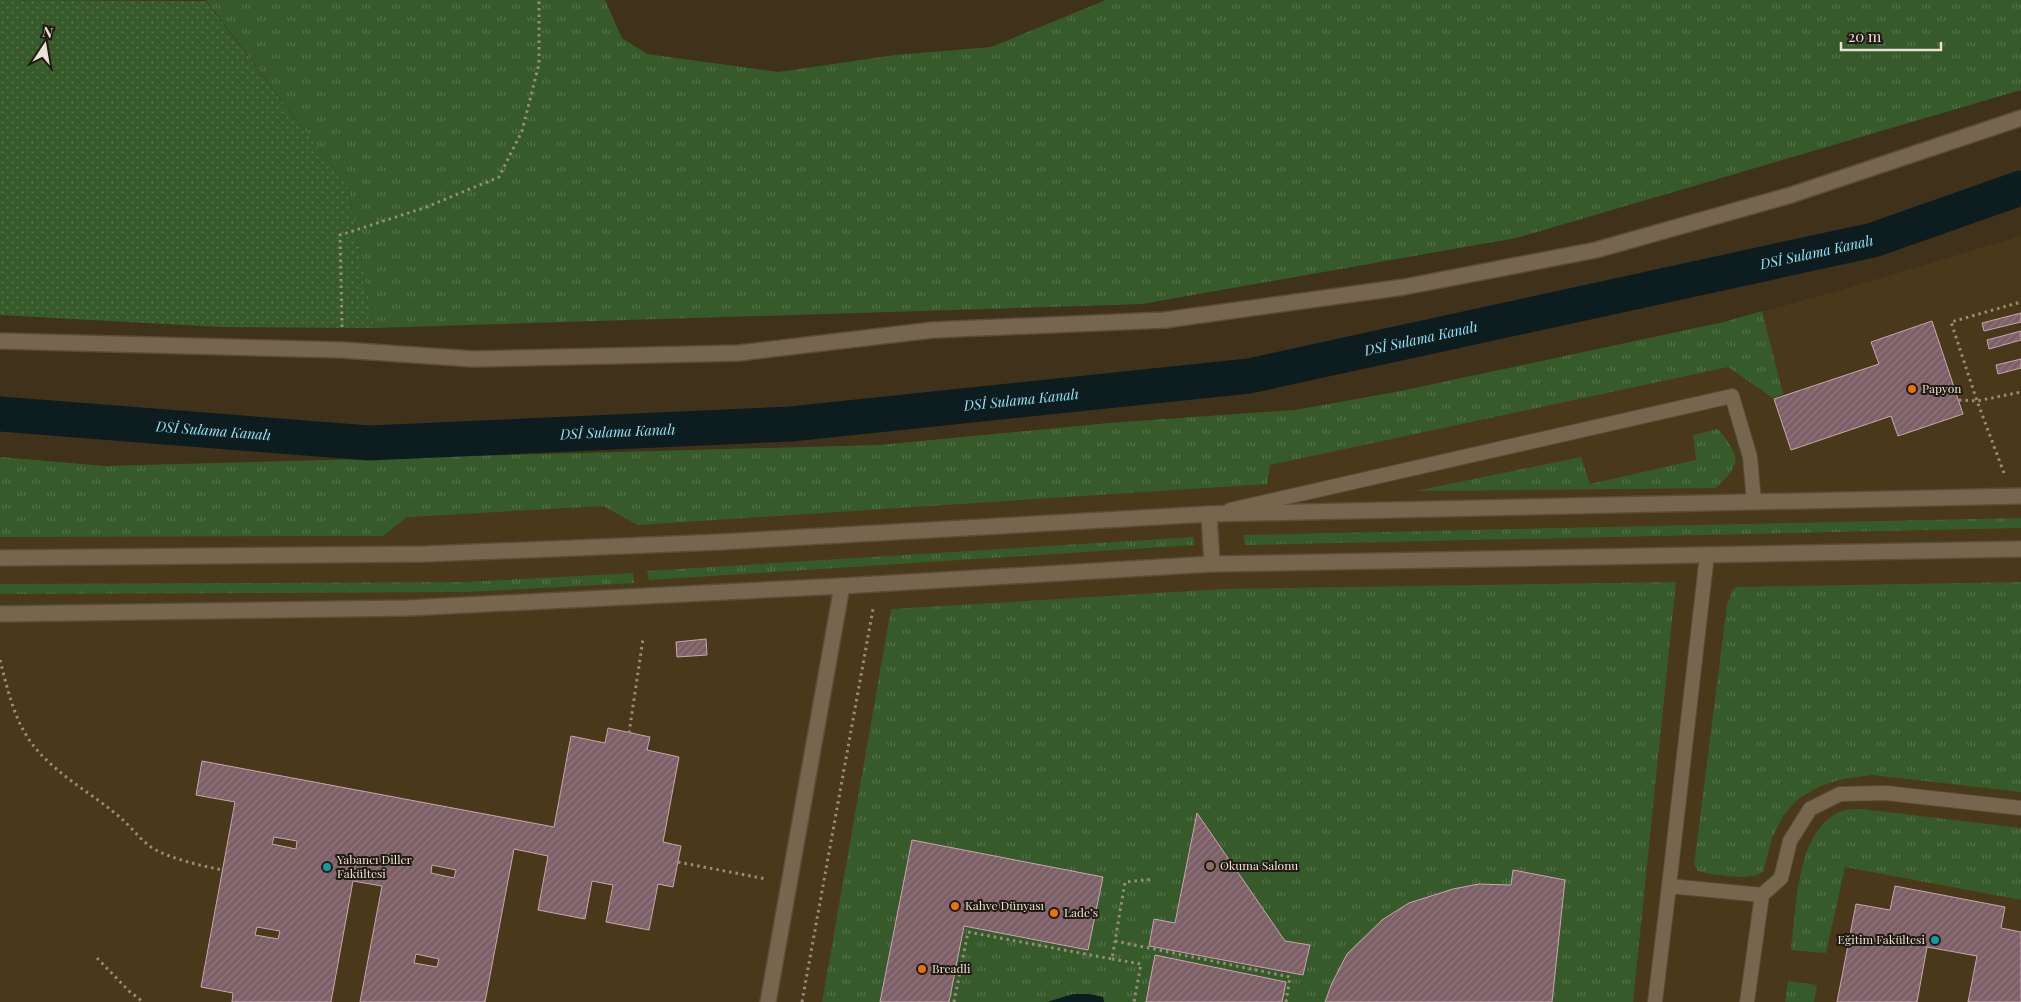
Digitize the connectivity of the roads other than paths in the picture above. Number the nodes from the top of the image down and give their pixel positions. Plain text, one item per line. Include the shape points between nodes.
1 (2021, 118) edge
2 (0, 341) edge
3 (2017, 497) edge
4 (1754, 502) junction
5 (1209, 514) junction
6 (2021, 549) edge
7 (1707, 555) junction
8 (0, 558) edge
9 (1212, 564) junction
10 (842, 586) junction
11 (0, 614) edge
12 (2021, 808) edge
13 (1669, 886) junction
14 (1762, 895) junction
15 (768, 1002) edge
16 (1655, 1002) edge
17 (1747, 1002) edge

1 - 2 street via 1791,194 1596,250 1404,287 1165,320 933,330 739,353 473,359 342,350
3 - 4 street
4 - 5 street
4 - 5 lane via 1750,457 1732,396
5 - 8 street via 729,542 426,554
5 - 9 street
6 - 7 street
7 - 9 street
7 - 13 lane
9 - 10 street
10 - 11 street via 408,608
10 - 15 street
12 - 14 lane via 1886,793 1840,794 1810,809 1790,840 1781,878
13 - 14 lane
13 - 16 lane
14 - 17 lane

